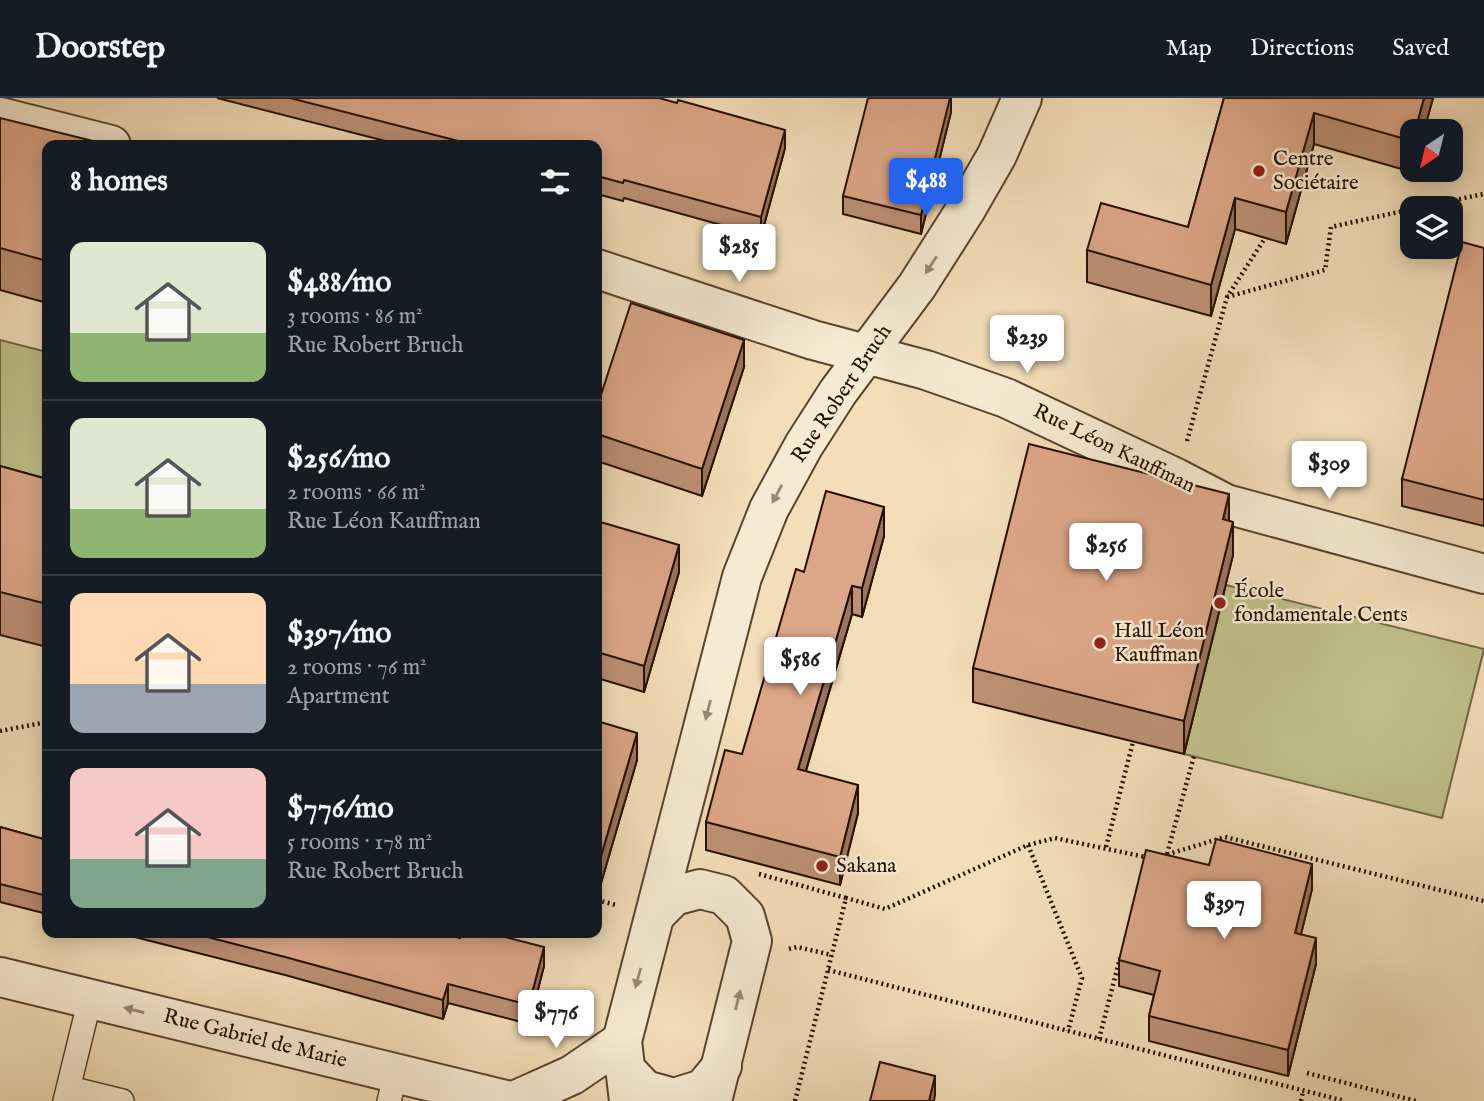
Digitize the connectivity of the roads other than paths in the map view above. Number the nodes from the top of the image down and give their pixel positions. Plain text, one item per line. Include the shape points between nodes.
1 (1022, 98) edge
2 (0, 117) edge
3 (91, 140) edge
4 (602, 271) edge
5 (867, 354) junction
6 (1484, 573) edge
7 (655, 915) junction
8 (0, 977) edge
9 (90, 999) junction
10 (625, 1070) edge
11 (717, 1084) edge
12 (393, 1087) edge
13 (67, 1094) edge
14 (122, 1101) edge
15 (512, 1101) edge

1 -> 5 street, Rue Robert Bruch via 966,209
2 - 3 street
4 - 5 street, Rue Léon Kauffman
5 - 6 street, Rue Léon Kauffman via 1006,398 1226,504
5 -> 7 street, Rue Robert Bruch via 804,445 769,509 742,577
7 -> 10 street, Rue Robert Bruch
11 -> 7 street via 752,941 745,916 724,895 700,889 674,896
8 - 9 street, Rue Gabriel de Marie
12 -> 9 street, Rue Gabriel de Marie
9 - 13 lane
10 - 11 street via 645,1090 674,1098
10 - 15 street via 572,1075
12 - 15 street, Rue Gabriel de Marie
13 - 14 lane

